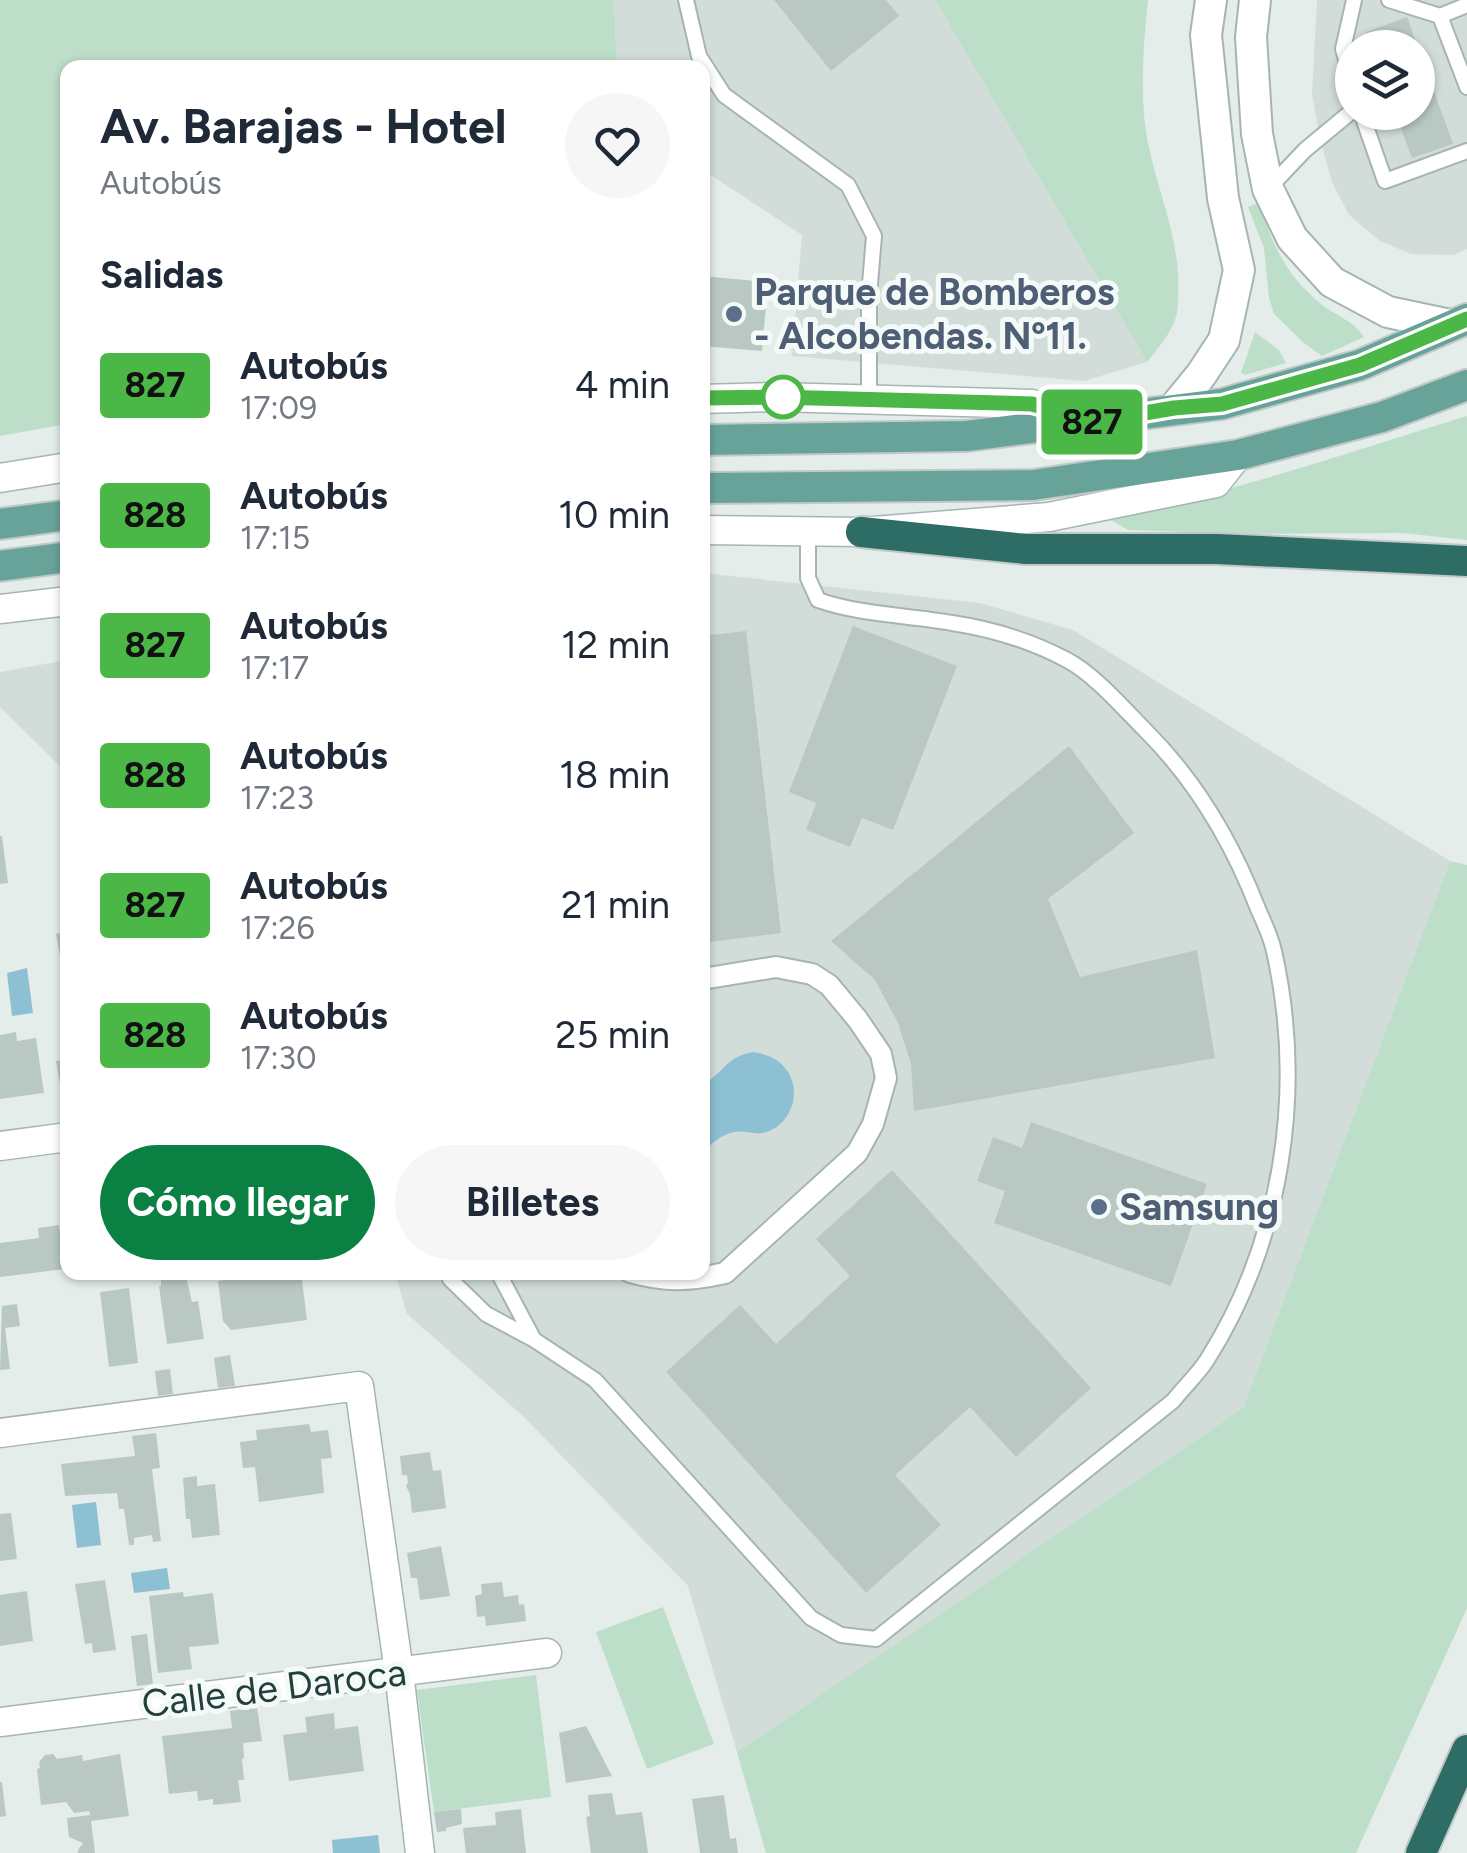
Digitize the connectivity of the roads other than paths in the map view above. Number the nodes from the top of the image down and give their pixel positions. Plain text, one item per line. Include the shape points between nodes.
1 (686, 0) edge
2 (1211, 0) edge
3 (1255, 0) edge
4 (1354, 0) edge
5 (1389, 0) edge
6 (1467, 6) edge
7 (1440, 16) junction
8 (1348, 30) edge
9 (701, 60) edge
10 (710, 74) edge
11 (1467, 87) edge
12 (1335, 125) edge
13 (1367, 130) edge
14 (1467, 151) edge
15 (1268, 189) junction
16 (1459, 322) edge
17 (1467, 385) edge
18 (710, 398) edge
19 (869, 400) junction
20 (1174, 408) junction
21 (1092, 422) junction
22 (710, 440) edge
23 (1238, 455) junction
24 (60, 469) edge
25 (0, 478) edge
26 (710, 488) edge
27 (60, 516) edge
28 (0, 524) edge
29 (710, 530) edge
30 (808, 532) junction
31 (862, 532) junction
32 (60, 559) edge
33 (1467, 561) edge
34 (0, 566) edge
35 (60, 601) edge
36 (0, 609) edge
37 (710, 978) edge
38 (60, 1138) edge
39 (0, 1146) edge
40 (710, 1277) edge
41 (451, 1280) edge
42 (502, 1280) edge
43 (533, 1338) junction
44 (0, 1432) edge
45 (547, 1653) dead end
46 (399, 1672) junction
47 (0, 1722) edge
48 (1467, 1750) edge
49 (420, 1853) edge
50 (1421, 1853) edge

1 - 9 lane
2 - 20 street via 1206,35 1222,198 1239,270 1224,340
3 - 15 street via 1257,134
4 - 8 lane
5 - 7 lane
6 - 7 lane
7 - 11 lane
10 - 19 lane via 724,95 848,185 874,236
12 - 15 lane
13 - 14 lane via 1385,181
15 - 16 street via 1292,238 1332,282 1388,312
16 - 20 main road via 1360,365 1222,404
17 - 23 main road via 1382,417
18 - 19 street
19 - 21 street via 1032,404
20 - 21 main road
21 - 22 main road via 968,436
23 - 26 main road via 1033,485
23 - 31 street via 1216,483 1160,495 1049,517
24 - 25 street
27 - 28 main road
29 - 30 street
30 - 31 street
30 - 43 lane via 808,578 818,600 845,610 1009,634 1070,662 1190,780 1222,829 1274,948 1289,1094 1267,1230 1238,1305 1206,1362 1173,1401 876,1639 840,1635 811,1618 595,1380
31 - 33 highway via 1026,548
32 - 34 main road
35 - 36 street
37 - 40 street via 776,967 812,974 858,1020 881,1054 886,1078 857,1153 725,1274
38 - 39 street
41 - 43 lane via 486,1314
42 - 43 lane
44 - 46 street via 359,1386
45 - 46 street, Calle de Daroca
46 - 47 street, Calle de Daroca
46 - 49 street
48 - 50 highway

